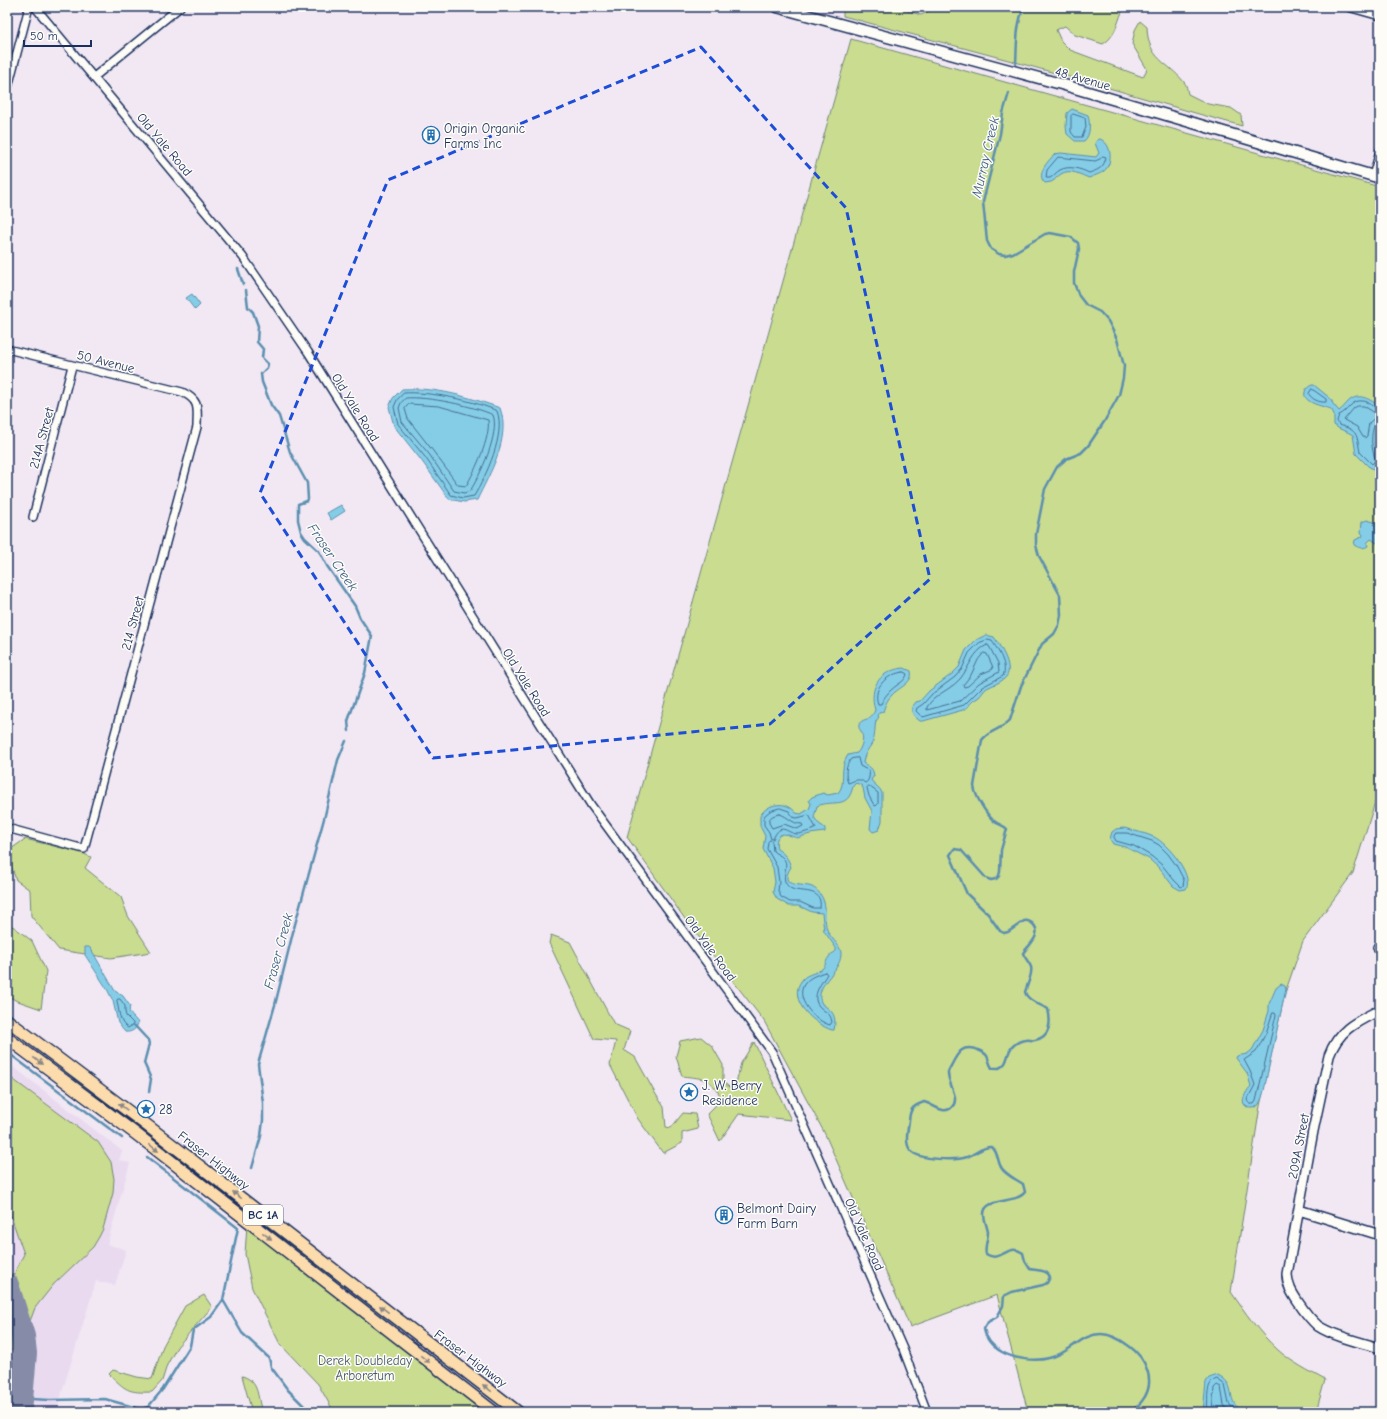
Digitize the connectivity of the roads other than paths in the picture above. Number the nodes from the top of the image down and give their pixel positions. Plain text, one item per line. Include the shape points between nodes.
1 (29, 7) edge
2 (35, 7) edge
3 (180, 7) edge
4 (777, 7) edge
5 (1348, 7) edge
6 (1380, 16) edge
7 (94, 77) junction
8 (7, 91) edge
9 (1380, 151) edge
10 (1376, 176) edge
11 (7, 349) edge
12 (72, 366) junction
13 (196, 403) joint
14 (33, 517) dead end
15 (7, 828) edge
16 (1380, 1010) edge
17 (7, 1020) edge
18 (7, 1038) edge
19 (1299, 1210) junction
20 (1380, 1235) edge
21 (1380, 1348) edge
22 (494, 1412) edge
23 (518, 1412) edge
24 (927, 1412) edge

1 - 8 street
2 - 7 street, Old Yale Road
3 - 7 street
4 - 10 main road, 48 Avenue via 1061,84
5 - 6 street
7 - 24 street, Old Yale Road via 243,256 308,352 591,805 772,1052 903,1349
9 - 10 street
11 - 12 street, 50 Avenue
12 - 13 street, 50 Avenue via 182,392 192,397
12 - 14 street, 214A Street
13 - 15 street, 214 Street via 197,427 84,849
16 - 19 street, 209A Street via 1354,1023 1333,1046
23 -> 17 main road, Fraser Highway / BC 1A
18 -> 22 main road, Fraser Highway / BC 1A via 136,1134
19 - 20 street
19 - 21 street, 209A Street via 1287,1281 1291,1291 1301,1307 1320,1327

